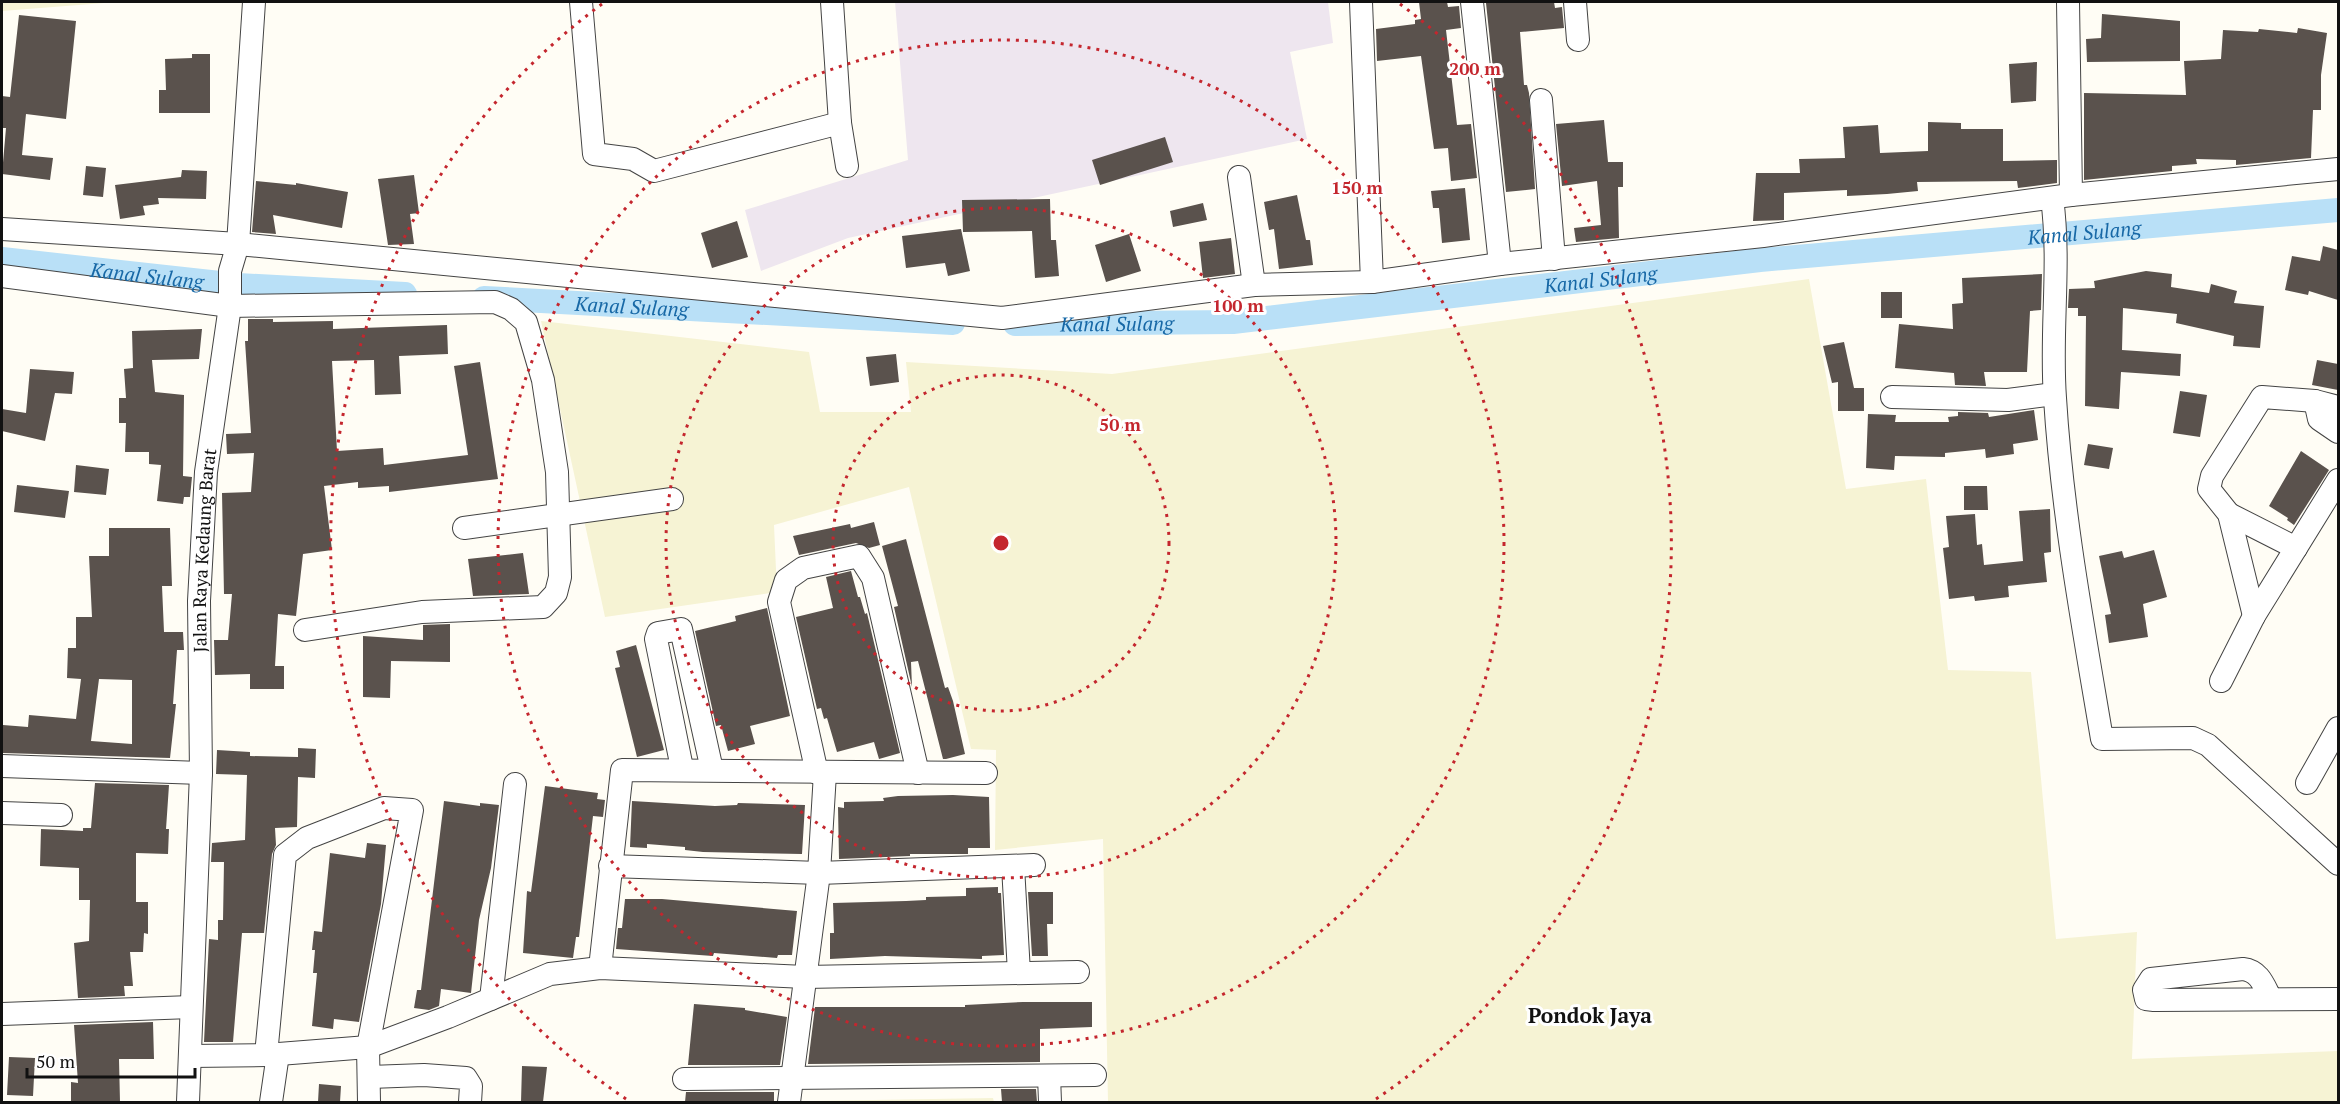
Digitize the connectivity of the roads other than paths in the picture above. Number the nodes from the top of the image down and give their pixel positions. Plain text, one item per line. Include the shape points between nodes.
1 (254, 2) edge
2 (581, 2) edge
3 (832, 2) edge
4 (1361, 2) edge
5 (1472, 2) edge
6 (1575, 2) edge
7 (2068, 2) edge
8 (1578, 40) dead end
9 (1541, 100) dead end
10 (840, 123) junction
11 (847, 166) dead end
12 (2338, 169) edge
13 (1239, 177) dead end
14 (2059, 201) junction
15 (2, 229) edge
16 (238, 244) junction
17 (1554, 259) junction
18 (1500, 264) junction
19 (2, 276) edge
20 (1372, 282) junction
21 (1254, 285) junction
22 (230, 291) junction
23 (2054, 394) junction
24 (1892, 398) dead end
25 (2315, 401) junction
26 (2338, 407) edge
27 (2338, 432) edge
28 (2338, 480) edge
29 (672, 499) dead end
30 (2229, 514) junction
31 (558, 516) junction
32 (464, 528) dead end
33 (2296, 548) junction
34 (2254, 616) junction
35 (305, 630) dead end
36 (2222, 681) dead end
37 (2338, 730) edge
38 (2, 766) edge
39 (682, 768) junction
40 (711, 770) junction
41 (986, 772) dead end
42 (201, 773) junction
43 (821, 773) junction
44 (918, 773) junction
45 (2307, 783) dead end
46 (514, 784) dead end
47 (2, 813) edge
48 (61, 815) dead end
49 (2338, 864) edge
50 (610, 866) junction
51 (819, 873) junction
52 (600, 968) junction
53 (1078, 972) dead end
54 (1019, 973) junction
55 (805, 977) junction
56 (491, 999) junction
57 (2271, 999) junction
58 (2338, 999) edge
59 (191, 1008) junction
60 (2, 1014) edge
61 (368, 1047) junction
62 (272, 1055) junction
63 (190, 1056) junction
64 (1095, 1075) dead end
65 (1048, 1076) junction
66 (370, 1077) junction
67 (684, 1079) dead end
68 (791, 1080) junction
69 (188, 1102) edge
70 (271, 1102) edge
71 (369, 1102) edge
72 (470, 1102) edge
73 (789, 1102) edge
74 (1050, 1102) edge

1 - 16 street, Jalan Raya Kedaung Barat
2 - 10 street via 594,154 633,159 654,171
3 - 10 street
4 - 20 street
5 - 18 street
6 - 8 street
7 - 14 street
9 - 17 street
10 - 11 street
12 - 14 street
13 - 21 street
14 - 17 street
14 - 23 street
15 - 16 street
16 - 21 street via 1002,318
16 - 22 street, Jalan Raya Kedaung Barat
17 - 18 street
18 - 20 street
19 - 22 street
20 - 21 street
22 - 31 street via 495,303 511,309 526,322 543,380 557,472
22 - 42 street, Jalan Raya Kedaung Barat via 206,484 199,601
23 - 24 street via 2008,399
23 - 49 street via 2058,454 2102,739 2193,738 2208,746
25 - 26 street
25 - 27 street via 2319,419
25 - 30 street via 2265,395 2259,398 2212,476 2209,489
28 - 33 street
29 - 31 street
30 - 33 street
30 - 34 street
31 - 32 street
31 - 35 street via 560,577 556,593 543,607 422,612
33 - 34 street
34 - 36 street
37 - 45 street
38 - 42 street
39 - 40 street
39 - 40 street via 656,639 658,633 681,629
39 - 50 street via 622,770
40 - 43 street
41 - 44 street
42 - 59 street, Jalan Raya Kedaung Barat
43 - 44 street
43 - 44 street via 779,602 786,580 803,568 859,556 873,578
43 - 51 street
46 - 56 street
47 - 48 street
50 - 51 street
50 - 52 street
51 - 54 street via 1024,866
51 - 55 street
52 - 55 street
52 - 56 street via 550,975
53 - 54 street
54 - 55 street
55 - 68 street
56 - 61 street
57 - 57 street via 2258,975 2243,969 2151,979 2144,990 2146,999 2154,1000
57 - 58 street
59 - 60 street
59 - 63 street, Jalan Raya Kedaung Barat
61 - 62 street
61 - 62 street via 412,810 384,808 308,838 285,855
61 - 66 street
62 - 63 street
62 - 70 street
63 - 69 street, Jalan Raya Kedaung Barat
64 - 65 street
65 - 68 street
65 - 74 street
66 - 71 street
66 - 72 street via 466,1078 471,1086
67 - 68 street
68 - 73 street

